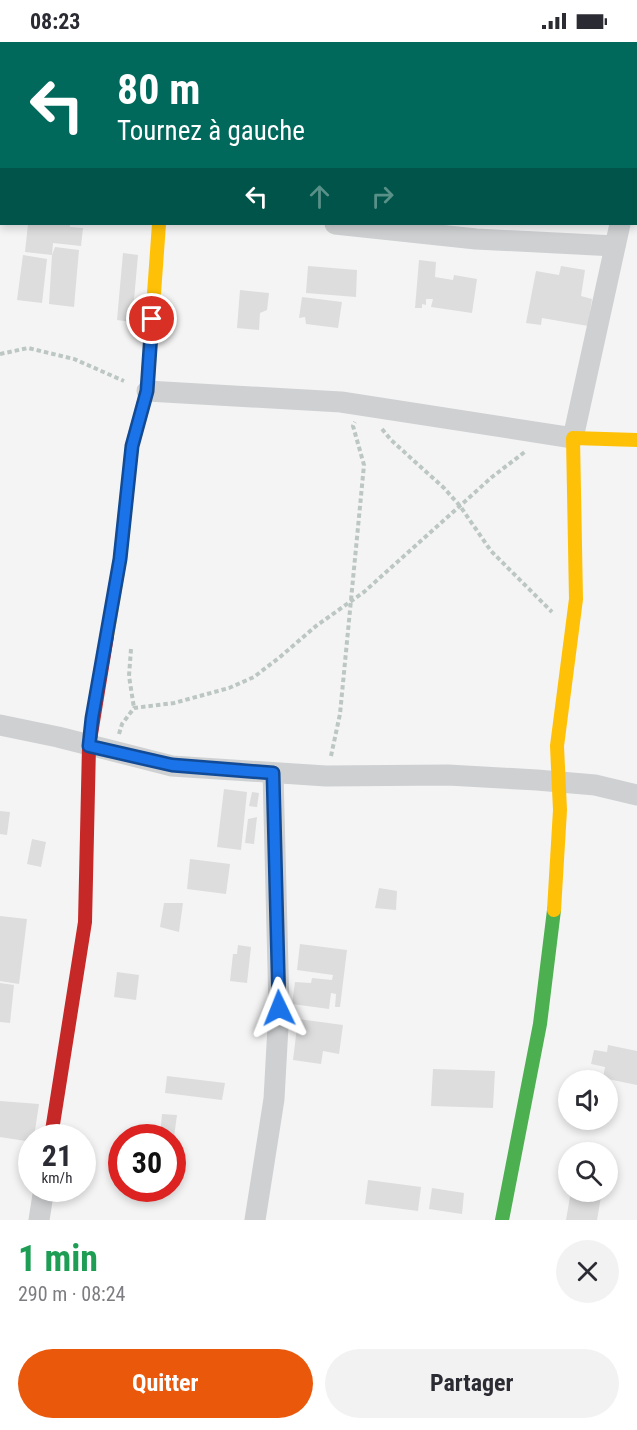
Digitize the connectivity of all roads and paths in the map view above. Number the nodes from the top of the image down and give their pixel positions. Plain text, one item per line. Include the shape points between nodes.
1 (159, 225) edge
2 (351, 225) edge
3 (620, 225) edge
4 (400, 228) edge
5 (615, 246) junction
6 (0, 354) edge
7 (147, 391) junction
8 (362, 405) junction
9 (547, 434) junction
10 (573, 438) junction
11 (637, 440) edge
12 (460, 506) junction
13 (350, 602) junction
14 (572, 626) junction
15 (0, 726) edge
16 (89, 746) junction
17 (115, 752) junction
18 (273, 773) junction
19 (326, 776) junction
20 (559, 783) junction
21 (637, 795) edge
22 (53, 1124) edge
23 (42, 1202) edge
24 (39, 1220) edge
25 (255, 1220) edge
26 (502, 1220) edge

1 - 7 street
2 - 4 street
3 - 5 street
4 - 5 street via 476,239
5 - 10 street
6 - 7 path via 28,348 74,359
7 - 8 street
7 - 16 street via 132,446 120,559
8 - 9 street
8 - 12 path via 391,440
8 - 13 path via 353,426 364,465
9 - 10 street
9 - 12 path
10 - 11 street
10 - 14 street via 576,599
12 - 13 path
12 - 14 path via 491,551 552,612
13 - 17 path via 254,677 230,688 174,703 134,708 122,724
13 - 19 path via 340,714
14 - 20 street via 558,746
15 - 16 street
16 - 17 street
16 - 22 street via 85,922
17 - 18 street via 172,765
18 - 19 street
18 - 25 street via 279,1008 274,1099
19 - 20 street via 448,775
20 - 21 street via 595,785
20 - 26 street via 554,910 540,1024
23 - 24 street

